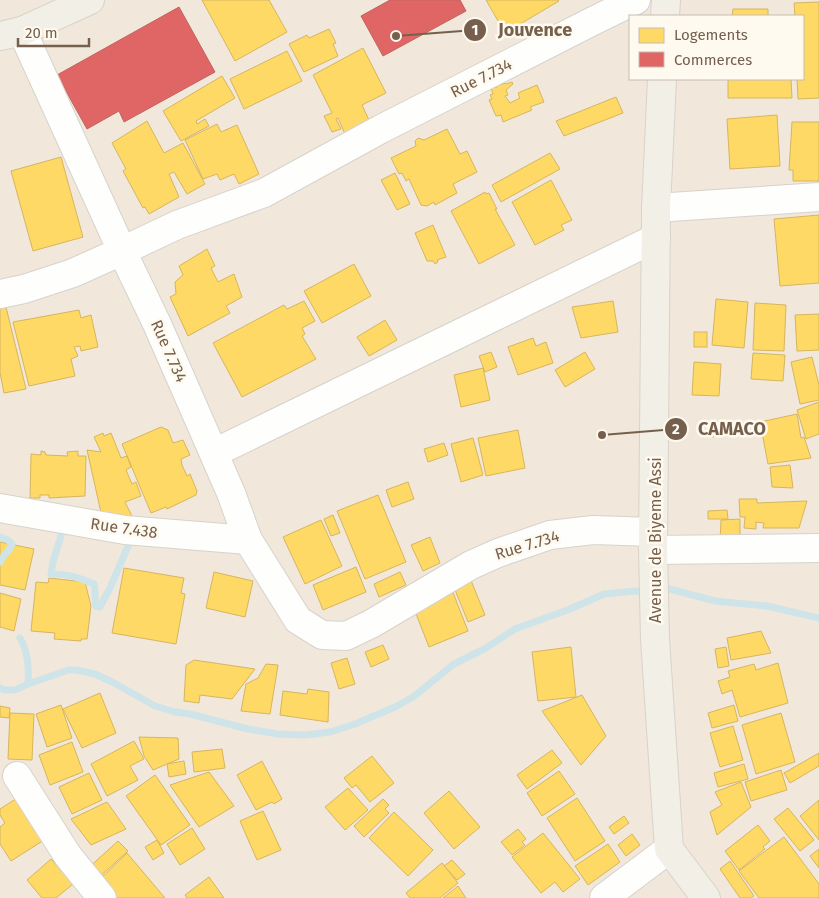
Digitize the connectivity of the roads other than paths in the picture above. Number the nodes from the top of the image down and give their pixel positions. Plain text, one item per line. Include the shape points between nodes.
1 (90, 0) edge
2 (636, 0) edge
3 (666, 0) edge
4 (665, 15) edge
5 (11, 34) edge
6 (662, 80) edge
7 (819, 197) edge
8 (656, 208) junction
9 (656, 238) junction
10 (122, 250) junction
11 (0, 294) edge
12 (214, 453) junction
13 (0, 508) edge
14 (248, 540) junction
15 (653, 541) junction
16 (819, 548) edge
17 (17, 776) dead end
18 (669, 849) junction
19 (102, 898) edge
20 (604, 898) edge
21 (706, 898) edge

1 - 5 main road
2 - 10 street, Rue 7.734 via 381,129 264,193 176,225
3 - 4 main road
5 - 10 street
6 - 8 main road, Avenue de Biyeme Assi
7 - 8 street
8 - 9 main road, Avenue de Biyeme Assi
9 - 12 street
9 - 15 main road, Avenue de Biyeme Assi
10 - 11 street via 73,273
10 - 12 street, Rue 7.734
12 - 14 street, Rue 7.734
13 - 14 street, Rue 7.438 via 125,530
14 - 15 street, Rue 7.734 via 298,620 322,635 346,636 472,565 550,535 593,530
15 - 16 street, Rue 7.734
15 - 18 main road, Avenue de Biyeme Assi via 655,639
17 - 19 street via 68,856
18 - 20 street
18 - 21 main road

